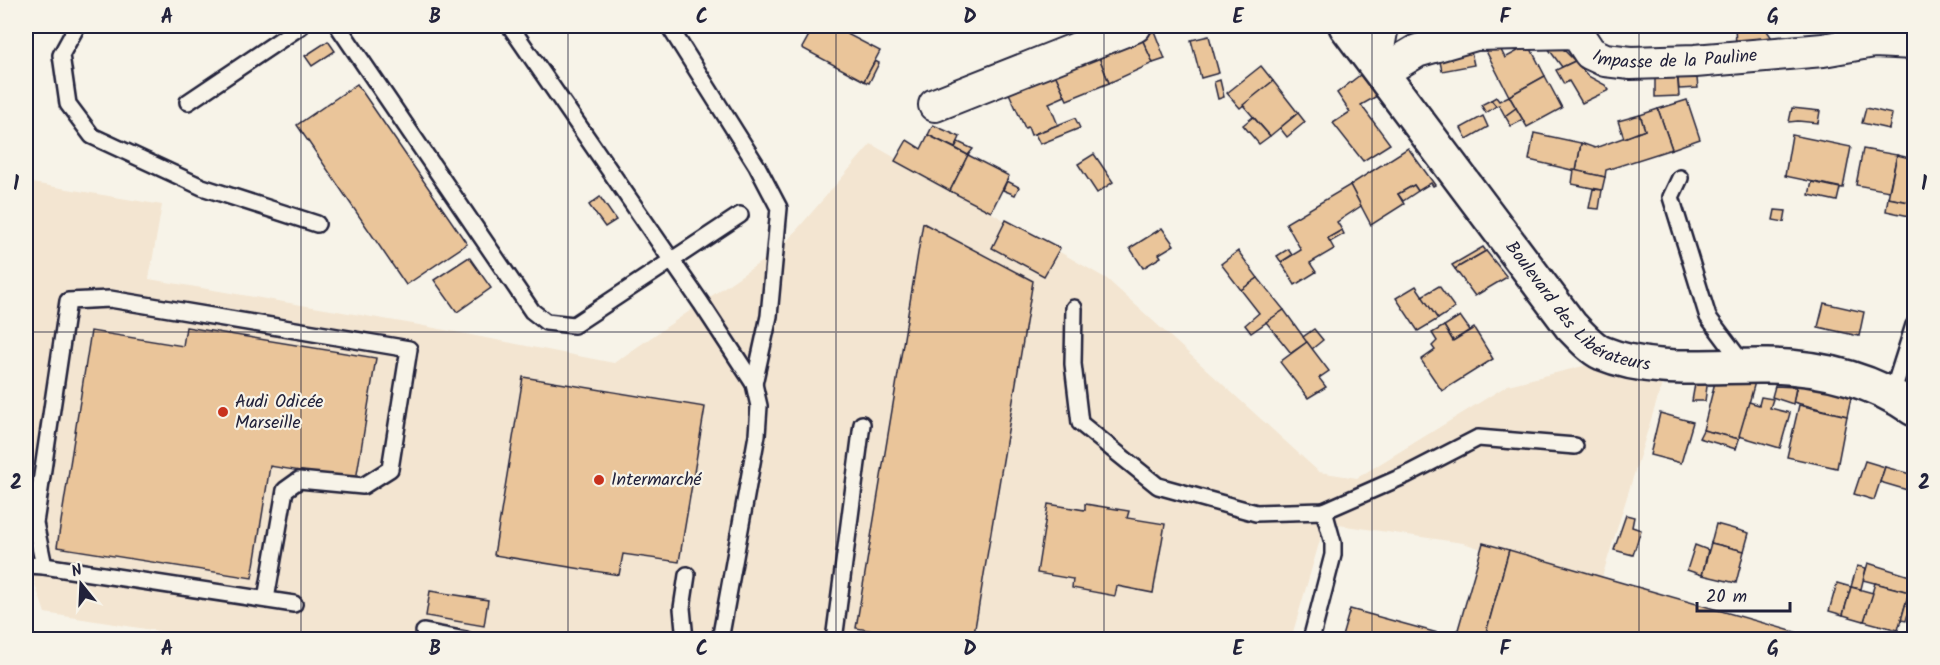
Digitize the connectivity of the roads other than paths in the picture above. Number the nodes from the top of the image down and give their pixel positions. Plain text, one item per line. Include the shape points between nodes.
1 (77, 26) edge
2 (301, 26) edge
3 (338, 26) edge
4 (510, 26) edge
5 (669, 26) edge
6 (1135, 26) edge
7 (1346, 26) edge
8 (1382, 26) edge
9 (1586, 29) edge
10 (1914, 43) edge
11 (1379, 68) junction
12 (188, 102) dead end
13 (935, 105) dead end
14 (1680, 178) dead end
15 (740, 215) dead end
16 (317, 224) dead end
17 (671, 261) junction
18 (1074, 308) dead end
19 (1914, 325) edge
20 (1745, 366) junction
21 (754, 384) junction
22 (1903, 401) edge
23 (862, 424) dead end
24 (1575, 446) dead end
25 (1324, 511) junction
26 (26, 565) edge
27 (44, 566) junction
28 (687, 575) dead end
29 (266, 600) junction
30 (294, 604) dead end
31 (424, 632) dead end
32 (466, 639) edge
33 (685, 639) edge
34 (720, 639) edge
35 (834, 639) edge
36 (1311, 639) edge

1 - 16 lane via 62,55 68,104 92,136 202,187
2 - 12 lane
3 - 17 lane via 532,311 546,322 574,325
4 - 17 lane
5 - 21 lane via 779,208 768,316
6 - 13 street
7 - 11 street, Boulevard des Libérateurs
8 - 11 street
9 - 10 street, Impasse de la Pauline via 1590,53 1605,60 1631,63 1823,50 1874,41
9 - 11 street, Impasse de la Pauline via 1476,34 1417,51
11 - 20 street, Boulevard des Libérateurs via 1570,326 1600,352 1633,362
14 - 20 lane via 1671,197 1708,317
15 - 17 lane
17 - 21 lane
18 - 25 lane via 1073,364 1080,423 1158,486 1257,513
19 - 22 lane
20 - 22 street, Boulevard des Libérateurs via 1836,373
21 - 34 lane via 759,406 757,435
23 - 35 lane
24 - 25 lane via 1478,438 1407,475
25 - 36 lane via 1334,555
26 - 27 lane
27 - 29 lane
27 - 29 lane via 34,523 68,301 110,299 409,349 390,470 363,486 299,480 285,490
28 - 33 lane via 682,608
29 - 30 lane
31 - 32 lane

